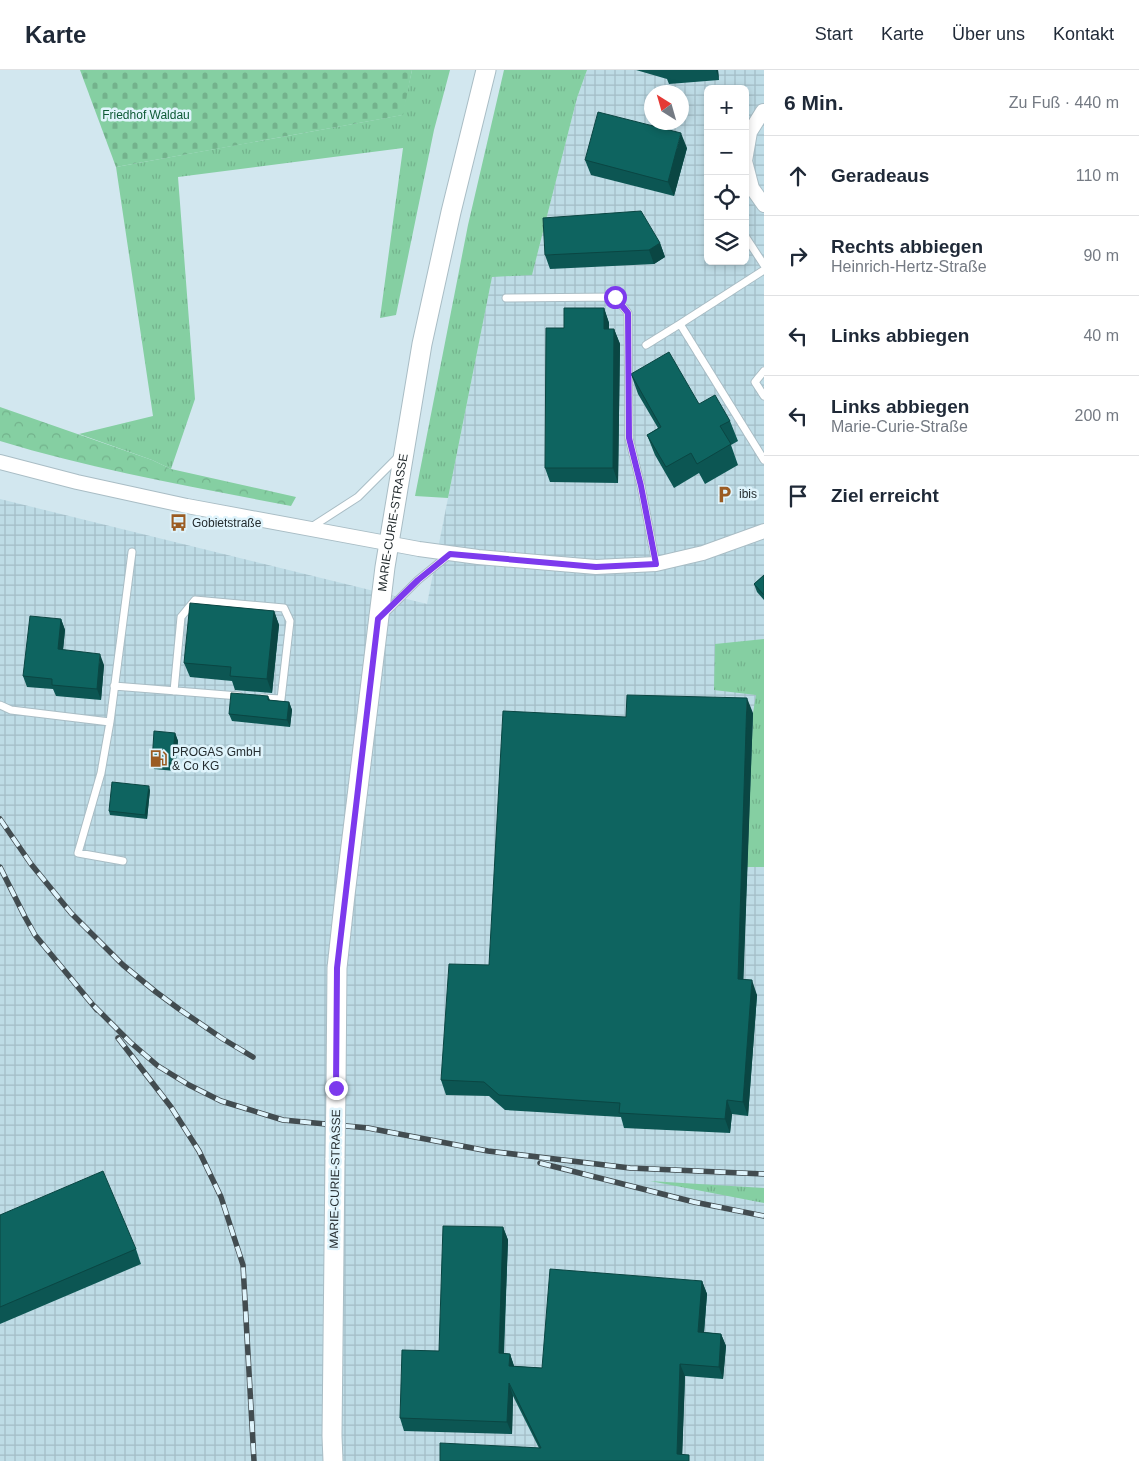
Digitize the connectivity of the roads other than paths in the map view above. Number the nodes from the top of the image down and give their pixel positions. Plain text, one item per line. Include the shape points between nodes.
1 (486, 70) edge
2 (763, 111) edge
3 (749, 138) edge
4 (749, 175) edge
5 (764, 205) edge
6 (749, 242) edge
7 (764, 265) edge
8 (764, 270) edge
9 (506, 298) dead end
10 (680, 324) junction
11 (646, 345) dead end
12 (764, 371) edge
13 (764, 396) edge
14 (404, 451) junction
15 (764, 460) edge
16 (0, 462) edge
17 (308, 529) junction
18 (764, 531) edge
19 (389, 543) junction
20 (132, 552) dead end
21 (450, 554) junction
22 (656, 564) junction
23 (378, 619) junction
24 (114, 686) junction
25 (174, 691) junction
26 (242, 696) edge
27 (252, 697) edge
28 (0, 705) edge
29 (110, 722) junction
30 (123, 860) dead end
31 (333, 1461) edge

1 - 14 main road, MARIE-CURIE-STRASSE via 422,344
2 - 3 street
4 - 5 street via 752,188
6 - 7 lane
8 - 10 lane
9 - 22 lane via 615,297 628,313 629,438
10 - 11 lane
10 - 15 lane
12 - 13 lane via 755,382
14 - 17 lane via 358,497
14 - 19 main road, MARIE-CURIE-STRASSE
16 - 17 street via 187,506
17 - 19 street
18 - 22 street via 703,553
19 - 21 street
19 - 23 main road, MARIE-CURIE-STRASSE
20 - 24 lane
21 - 22 street via 596,567
21 - 23 lane
23 - 31 main road, MARIE-CURIE-STRASSE, bridge via 337,968
24 - 25 lane
24 - 29 lane
25 - 26 lane
25 - 27 lane via 181,617 195,600 284,608 290,621 281,700
28 - 29 lane via 12,710
29 - 30 lane via 101,773 78,853

